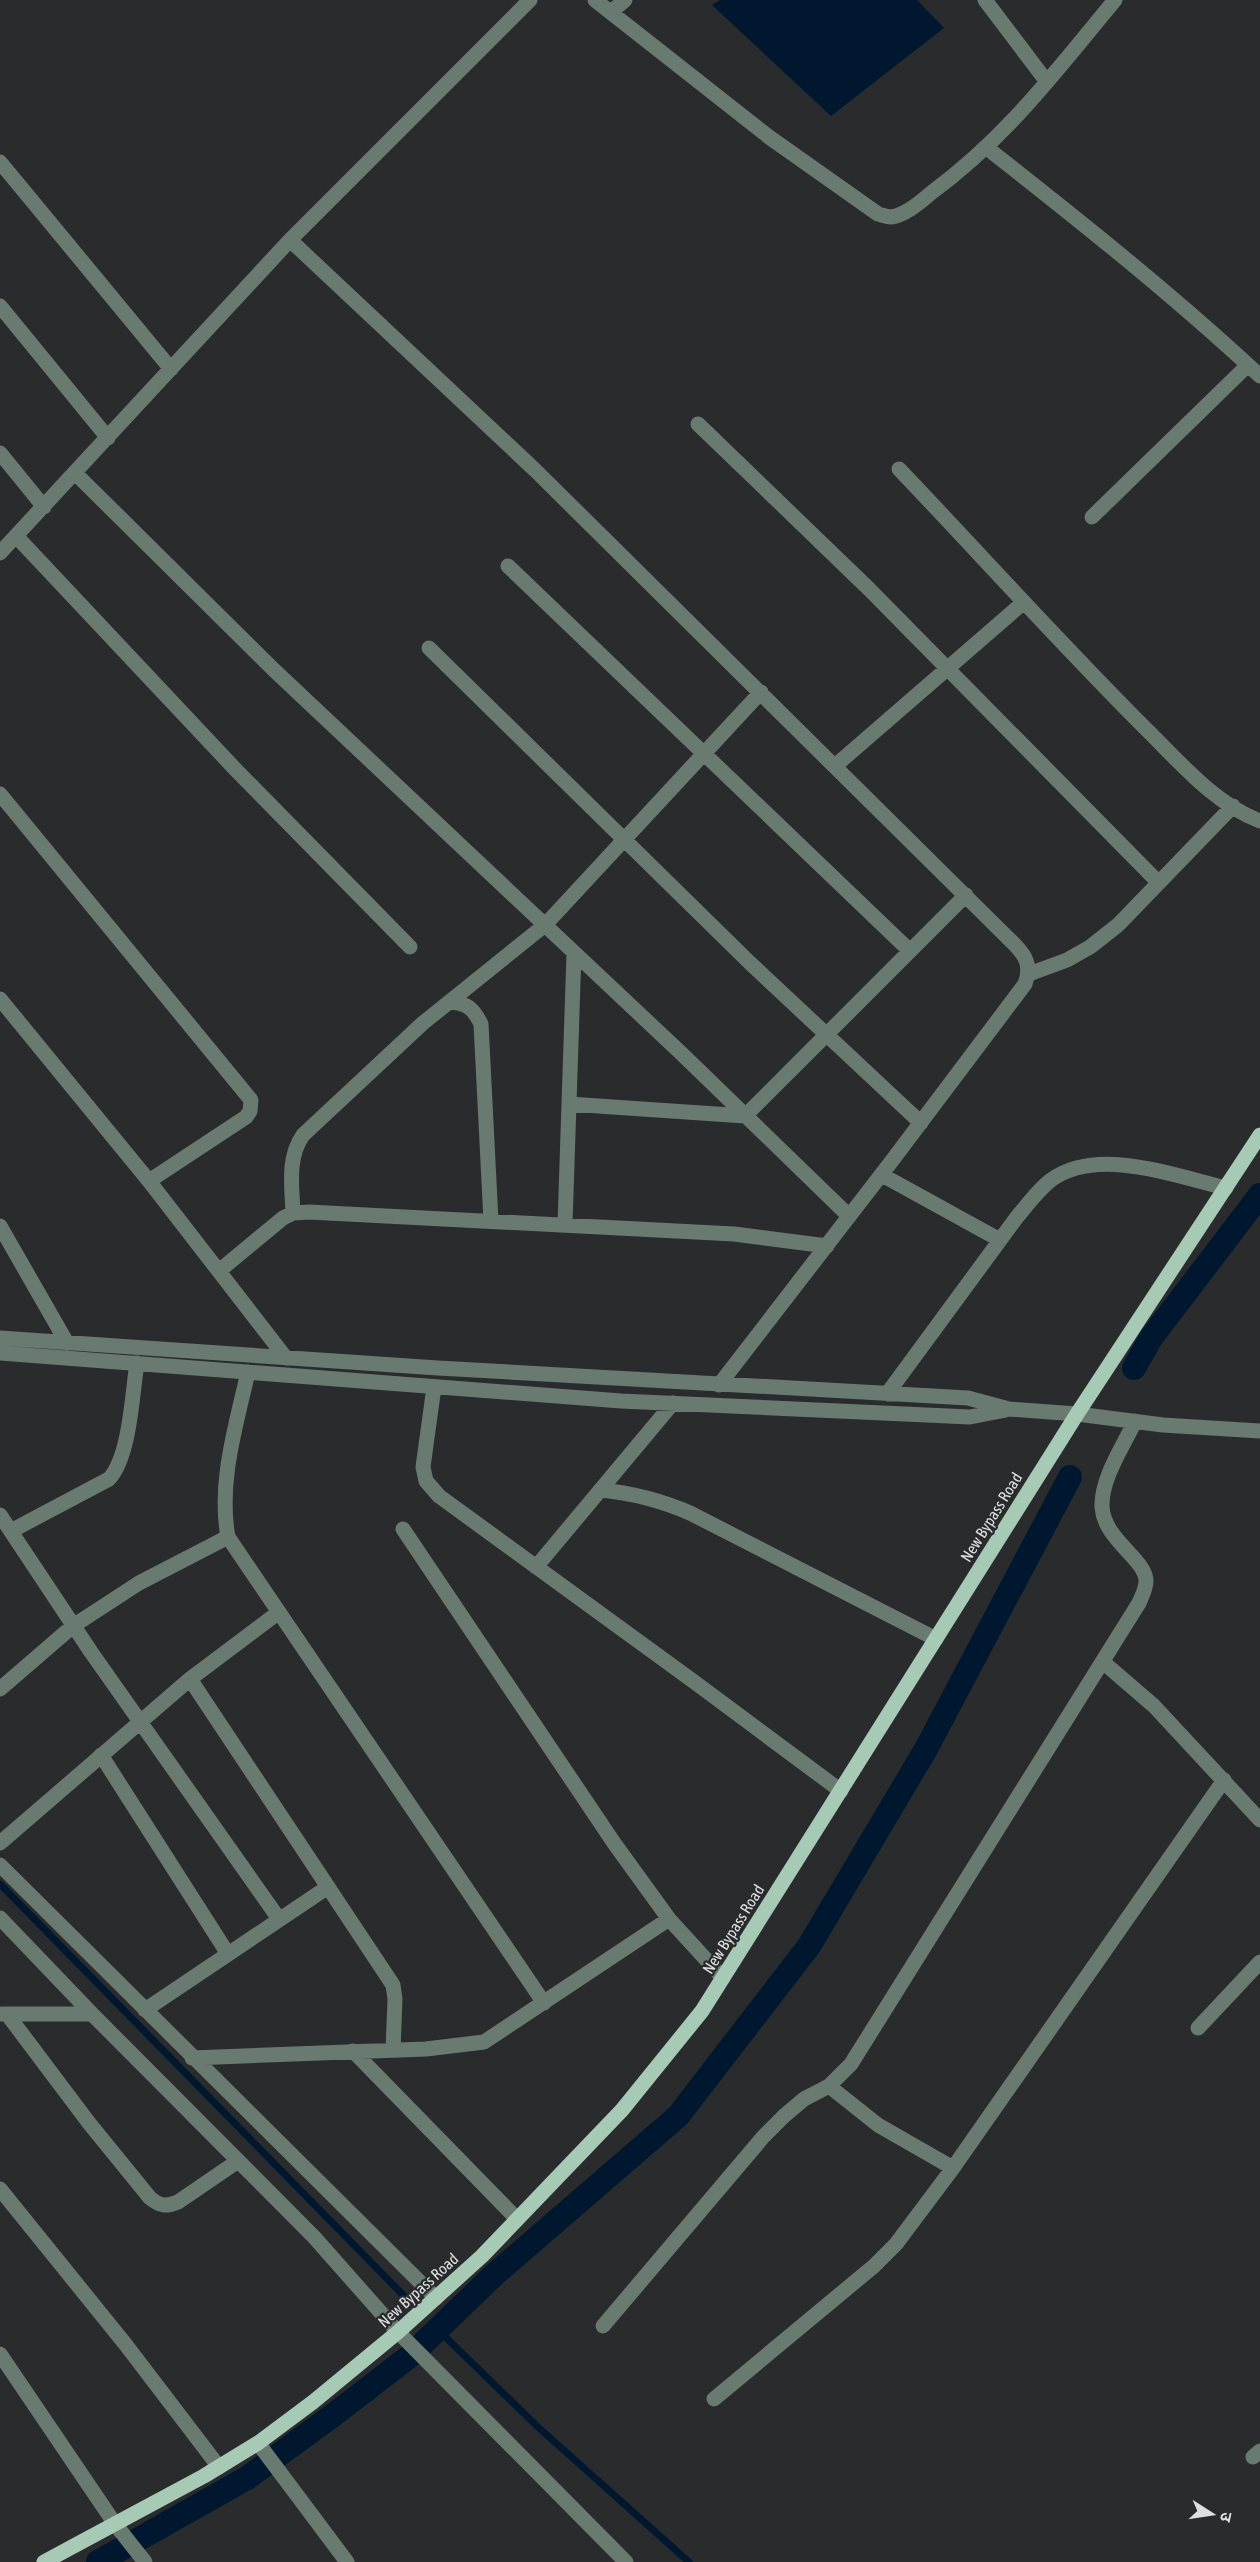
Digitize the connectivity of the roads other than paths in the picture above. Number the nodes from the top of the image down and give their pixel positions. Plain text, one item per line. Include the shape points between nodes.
1 (530, 0) edge
2 (595, 0) edge
3 (625, 0) edge
4 (985, 0) edge
5 (1115, 0) edge
6 (611, 12) junction
7 (1047, 82) junction
8 (987, 148) junction
9 (0, 162) edge
10 (290, 240) junction
11 (0, 306) edge
12 (1248, 365) junction
13 (171, 369) junction
14 (1260, 376) edge
15 (698, 424) dead end
16 (108, 438) junction
17 (0, 453) edge
18 (899, 469) dead end
19 (76, 474) junction
20 (44, 507) junction
21 (1092, 517) dead end
22 (16, 536) junction
23 (0, 553) edge
24 (508, 566) dead end
25 (1024, 602) junction
26 (429, 648) dead end
27 (947, 668) junction
28 (760, 692) junction
29 (704, 753) junction
30 (835, 766) junction
31 (0, 794) edge
32 (1233, 806) junction
33 (1260, 821) edge
34 (623, 840) junction
35 (1159, 883) junction
36 (966, 896) junction
37 (545, 925) junction
38 (410, 947) dead end
39 (910, 951) junction
40 (574, 953) junction
41 (1029, 974) junction
42 (0, 999) edge
43 (449, 1002) junction
44 (825, 1033) junction
45 (569, 1104) junction
46 (745, 1116) junction
47 (921, 1123) junction
48 (1260, 1135) edge
49 (882, 1174) junction
50 (149, 1181) junction
51 (1226, 1188) junction
52 (293, 1213) junction
53 (849, 1216) junction
54 (491, 1221) junction
55 (565, 1224) junction
56 (0, 1226) edge
57 (1000, 1240) junction
58 (826, 1246) junction
59 (219, 1271) junction
60 (0, 1338) edge
61 (67, 1342) junction
62 (0, 1353) edge
63 (286, 1358) junction
64 (138, 1364) junction
65 (248, 1372) junction
66 (719, 1385) junction
67 (434, 1388) junction
68 (887, 1394) junction
69 (673, 1403) junction
70 (1009, 1409) junction
71 (1077, 1414) junction
72 (1135, 1421) junction
73 (1260, 1431) edge
74 (600, 1490) junction
75 (0, 1515) edge
76 (404, 1529) dead end
77 (11, 1531) junction
78 (228, 1537) junction
79 (536, 1567) junction
80 (279, 1612) junction
81 (74, 1626) junction
82 (936, 1639) junction
83 (1103, 1662) junction
84 (190, 1679) junction
85 (0, 1689) edge
86 (141, 1720) junction
87 (100, 1755) junction
88 (1224, 1780) junction
89 (841, 1791) junction
90 (1260, 1820) edge
91 (0, 1843) edge
92 (0, 1865) edge
93 (328, 1887) junction
94 (0, 1918) edge
95 (279, 1919) junction
96 (669, 1919) junction
97 (228, 1954) junction
98 (1260, 1962) edge
99 (723, 1978) junction
100 (544, 2003) junction
101 (145, 2010) junction
102 (3, 2014) edge
103 (92, 2014) junction
104 (1197, 2028) dead end
105 (393, 2050) junction
106 (353, 2051) junction
107 (192, 2058) junction
108 (829, 2086) junction
109 (238, 2161) junction
110 (953, 2169) junction
111 (0, 2188) edge
112 (517, 2219) junction
113 (436, 2298) junction
114 (603, 2326) dead end
115 (398, 2332) junction
116 (0, 2354) edge
117 (714, 2399) dead end
118 (262, 2449) junction
119 (219, 2466) junction
120 (115, 2524) junction
121 (618, 2560) edge
122 (144, 2561) edge
123 (44, 2562) edge
124 (347, 2562) edge

1 - 10 street
2 - 6 street
3 - 6 street
4 - 7 street
5 - 7 street
6 - 8 street via 769,137 878,214 900,214
7 - 8 street
8 - 12 street via 1116,249
9 - 13 street
10 - 13 street
10 - 28 street via 535,470
11 - 16 street
12 - 14 street
12 - 21 street
13 - 16 street
15 - 27 street
16 - 19 street
17 - 20 street
18 - 25 street
19 - 20 street
19 - 37 street via 274,670
20 - 22 street
22 - 23 street
22 - 38 street via 236,770
24 - 29 street
25 - 27 street
25 - 32 street via 1179,761
26 - 34 street
27 - 30 street
27 - 35 street
28 - 29 street
28 - 30 street
29 - 34 street
29 - 39 street
30 - 36 street
31 - 50 street via 251,1100 246,1117
32 - 33 street
32 - 35 street
34 - 37 street
34 - 44 street
35 - 41 street via 1090,947
36 - 39 street
36 - 41 street via 1021,950 1028,961
37 - 40 street
37 - 43 street
39 - 44 street
40 - 45 street
40 - 46 street
41 - 47 street
42 - 50 street
43 - 52 street via 303,1135 295,1146 292,1161
43 - 54 street via 473,1009 481,1024
44 - 46 street
44 - 47 street
45 - 46 street
45 - 55 street
46 - 53 street
47 - 49 street
48 - 51 main road, New Bypass Road
49 - 53 street
49 - 57 street
50 - 59 street
51 - 57 street via 1140,1168 1081,1165 1052,1179
51 - 71 main road, New Bypass Road
52 - 54 street
52 - 59 street
53 - 58 street
54 - 55 street
55 - 58 street via 734,1234
56 - 61 street
57 - 68 street
58 - 66 street
59 - 63 street
60 - 61 street
61 - 63 street
62 - 64 street
63 - 66 street
64 - 65 street
64 - 77 street via 115,1471 108,1479
65 - 67 street
65 - 78 street via 227,1468 224,1500
66 - 68 street
67 - 69 street
67 - 79 street via 423,1467 426,1481 439,1496
68 - 70 street via 968,1398
69 - 70 street via 970,1418
69 - 74 street
70 - 71 street
71 - 72 street
71 - 82 main road, New Bypass Road
72 - 73 street
72 - 83 street via 1106,1482 1102,1509 1113,1537 1142,1569 1145,1588
74 - 79 street
74 - 82 street via 635,1494 690,1513
75 - 77 street
76 - 96 street via 614,1844
77 - 81 street
78 - 80 street
78 - 81 street via 139,1583
79 - 89 street
80 - 84 street
80 - 100 street
81 - 85 street
81 - 86 street
82 - 89 main road, New Bypass Road
83 - 88 street via 1154,1706
83 - 108 street via 850,2064
84 - 86 street
84 - 93 street
86 - 87 street
86 - 95 street
87 - 91 street
87 - 97 street
88 - 90 street
88 - 110 street
89 - 99 main road, New Bypass Road
92 - 101 street
93 - 95 street
93 - 105 street via 393,1985
94 - 103 street
95 - 97 street
96 - 99 street
96 - 100 street
97 - 101 street
98 - 104 street
99 - 112 main road, New Bypass Road via 702,2011 622,2110
100 - 105 street via 484,2042
101 - 107 street
102 - 103 street
102 - 109 street via 157,2204 178,2202
103 - 109 street
105 - 106 street
106 - 107 street
106 - 112 street
107 - 113 street
108 - 110 street via 878,2125
108 - 114 street via 804,2099 763,2137
109 - 115 street via 314,2237
110 - 117 street via 896,2244 874,2266
111 - 119 street
112 - 113 main road, New Bypass Road
113 - 115 main road, New Bypass Road
115 - 118 main road, New Bypass Road
115 - 121 street
116 - 120 street
118 - 119 main road, New Bypass Road
118 - 124 street
119 - 120 main road, New Bypass Road
120 - 122 street
120 - 123 main road, New Bypass Road

